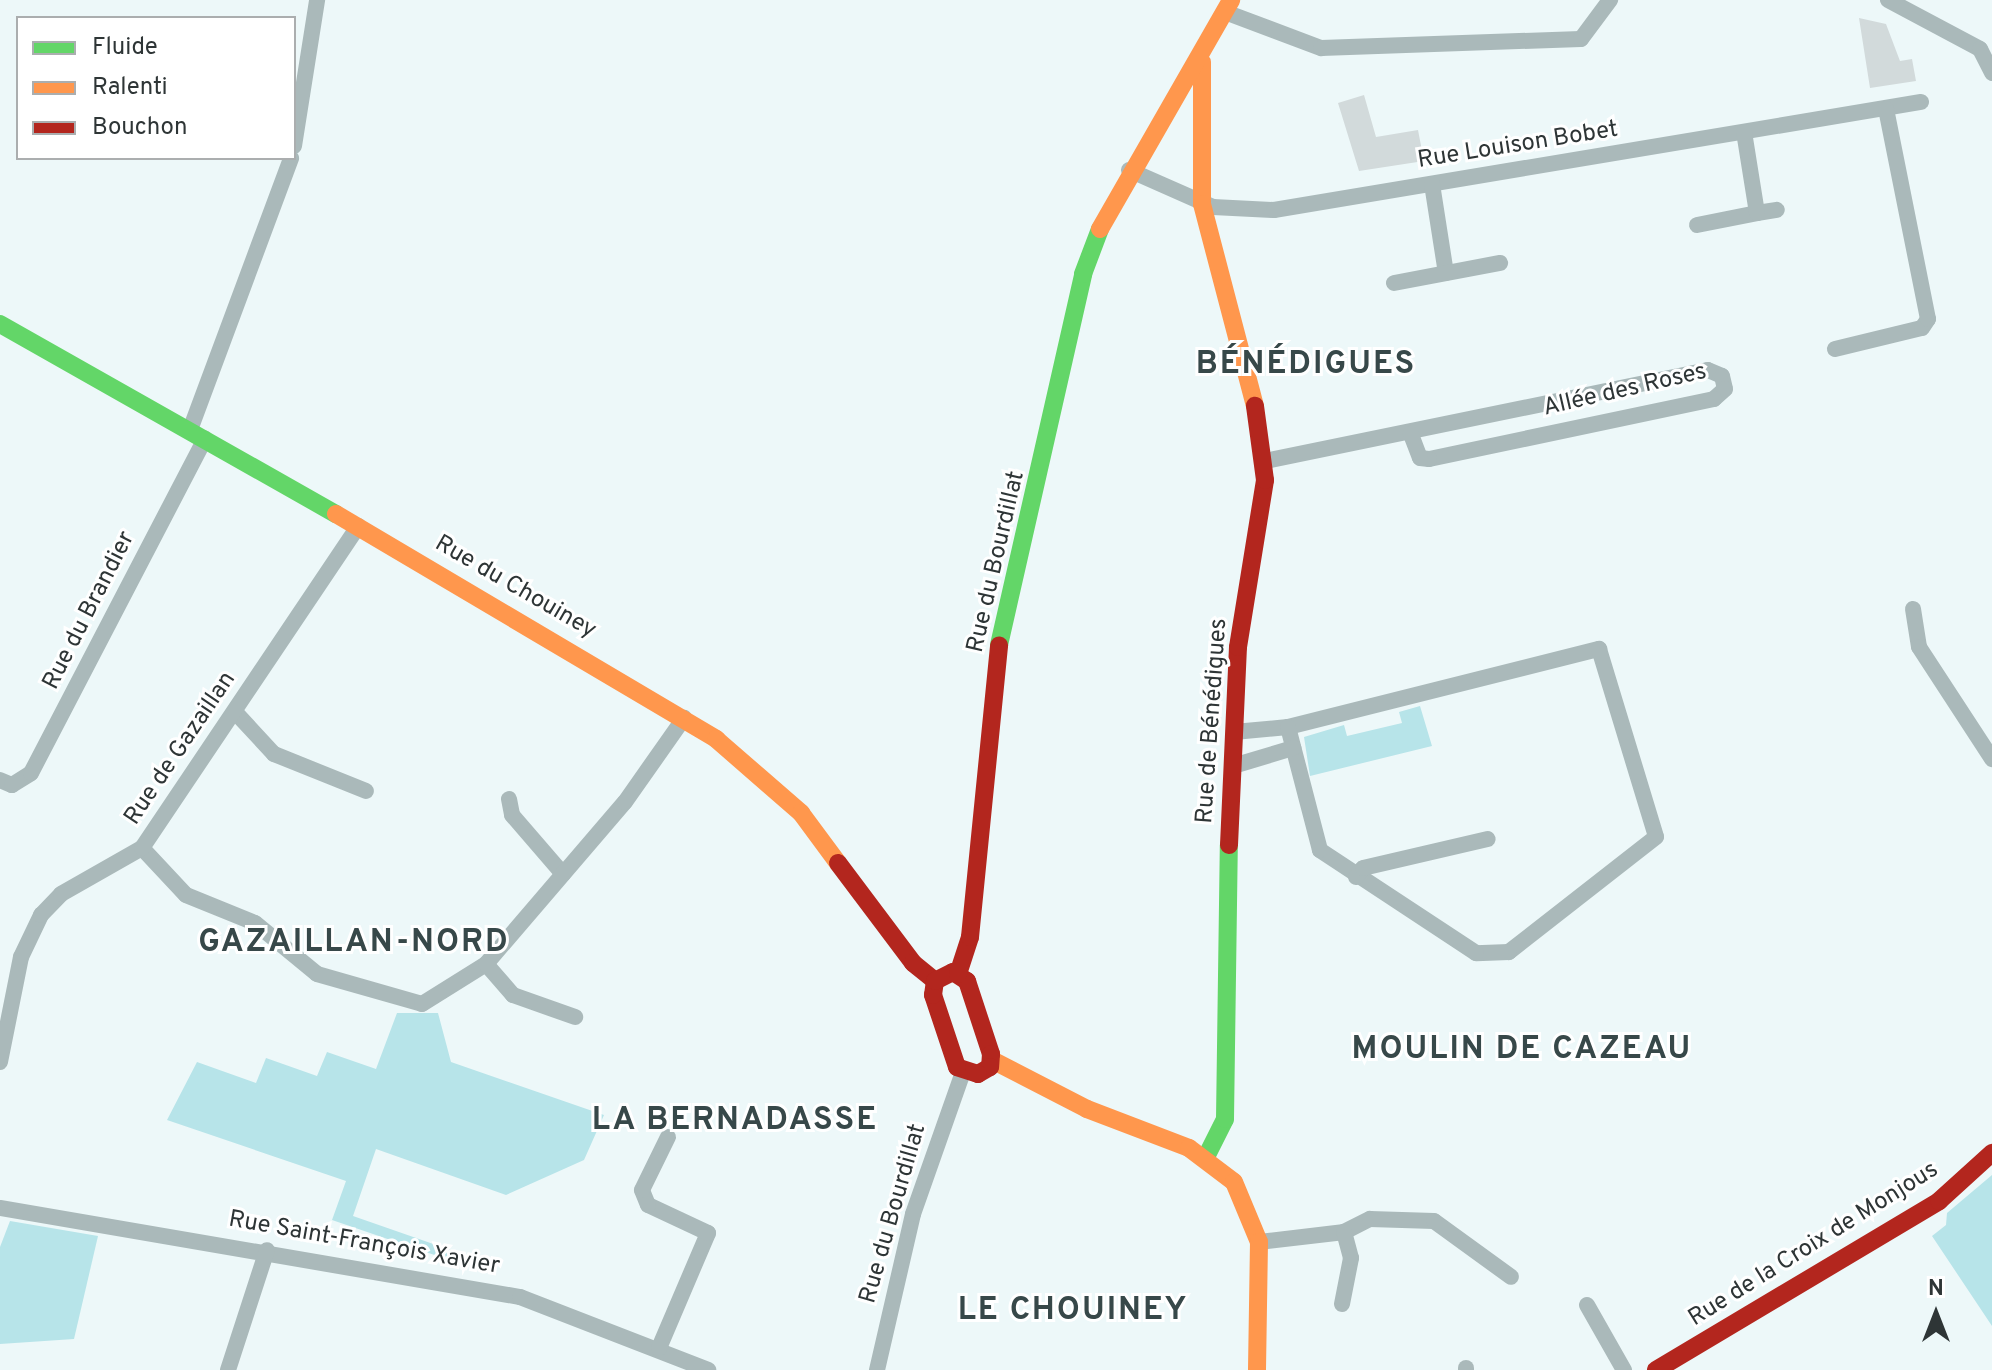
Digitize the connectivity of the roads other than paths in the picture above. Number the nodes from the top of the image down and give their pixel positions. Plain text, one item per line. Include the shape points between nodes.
1 (317, 0) edge
2 (1610, 0) edge
3 (1888, 0) edge
4 (1228, 6) edge
5 (1202, 62) junction
6 (1992, 73) edge
7 (1921, 102) dead end
8 (1886, 109) junction
9 (1744, 132) junction
10 (296, 133) edge
11 (290, 160) edge
12 (1129, 170) junction
13 (1432, 184) junction
14 (1202, 204) junction
15 (1777, 210) dead end
16 (1757, 213) junction
17 (1697, 225) dead end
18 (1500, 263) dead end
19 (1446, 273) junction
20 (1394, 283) dead end
21 (0, 324) edge
22 (1835, 349) dead end
23 (198, 434) junction
24 (1411, 434) junction
25 (1265, 461) junction
26 (358, 526) junction
27 (1913, 609) dead end
28 (236, 713) junction
29 (684, 718) junction
30 (1288, 727) junction
31 (1234, 732) junction
32 (1293, 748) junction
33 (1992, 759) edge
34 (1233, 766) junction
35 (0, 780) edge
36 (366, 791) dead end
37 (509, 799) dead end
38 (1488, 839) dead end
39 (142, 848) junction
40 (563, 874) junction
41 (1356, 877) junction
42 (486, 964) junction
43 (958, 974) junction
44 (935, 981) junction
45 (575, 1017) dead end
46 (992, 1060) junction
47 (0, 1062) edge
48 (963, 1072) junction
49 (668, 1137) dead end
50 (1992, 1153) edge
51 (1206, 1157) junction
52 (0, 1208) edge
53 (1344, 1232) junction
54 (1259, 1242) junction
55 (267, 1250) junction
56 (1511, 1277) dead end
57 (1342, 1304) dead end
58 (1587, 1305) dead end
59 (659, 1348) junction
60 (878, 1369) edge
61 (228, 1370) edge
62 (708, 1370) edge
63 (1257, 1370) edge
64 (1624, 1370) edge
65 (1656, 1370) edge

1 - 10 street
2 - 4 street via 1594,31 1581,39 1321,48
3 - 6 street via 1980,49
4 - 5 street, Rue du Bourdillat
5 - 12 street, Rue du Bourdillat
5 - 14 street, Rue de Bénédigues
7 - 8 street, Rue Louison Bobet
8 - 9 street, Rue Louison Bobet
8 - 22 street via 1928,319 1922,328
9 - 13 street, Rue Louison Bobet
9 - 16 street
11 - 23 street, Rue du Brandier
12 - 14 street, Rue Louison Bobet
12 - 43 street, Rue du Bourdillat via 1083,274 1000,639 970,937
13 - 14 street, Rue Louison Bobet via 1274,210
13 - 19 street
14 - 25 street, Rue de Bénédigues via 1250,368
15 - 16 street
16 - 17 street
18 - 19 street
19 - 20 street
21 - 23 street, Rue du Chouiney
23 - 26 street, Rue du Chouiney
23 - 35 street, Rue du Brandier via 31,773 12,785
24 - 24 street, Allée des Roses via 1708,370 1722,376 1725,389 1714,399 1429,459 1420,458
24 - 25 street, Allée des Roses
25 - 31 street, Rue de Bénédigues
26 - 28 street, Rue de Gazaillan
26 - 29 street, Rue du Chouiney
27 - 33 street via 1919,647
28 - 36 street via 274,754
28 - 39 street, Rue de Gazaillan
29 - 40 street
29 - 44 street, Rue du Chouiney via 801,813 913,963
30 - 31 street
30 - 32 street
30 - 41 street via 1599,649 1655,821 1656,837 1645,852 1492,958
31 - 34 street, Rue de Bénédigues
32 - 34 street
32 - 41 street via 1315,840
34 - 51 street, Rue de Bénédigues via 1223,973 1225,1119
37 - 40 street via 512,815
38 - 41 street via 1363,868
39 - 42 street via 186,895 255,923 333,980 422,1004
39 - 47 street, Rue de Gazaillan via 61,894 41,915 21,957
40 - 42 street
42 - 45 street via 513,995
43 - 44 street
43 - 46 street
44 - 48 street via 933,995
46 - 48 street via 984,1071
46 - 51 street
48 - 60 street, Rue du Bourdillat via 913,1214
49 - 59 street via 642,1190 648,1205 708,1233
50 - 65 street, Rue de la Croix de Monjous via 1939,1201
51 - 54 street via 1241,1192
52 - 55 street, Rue Saint-François Xavier
53 - 54 street
53 - 56 street via 1370,1219 1434,1221
53 - 57 street via 1351,1258
54 - 63 street
55 - 59 street, Rue Saint-François Xavier via 520,1297
55 - 61 street
58 - 64 street
59 - 62 street, Rue Saint-François Xavier

